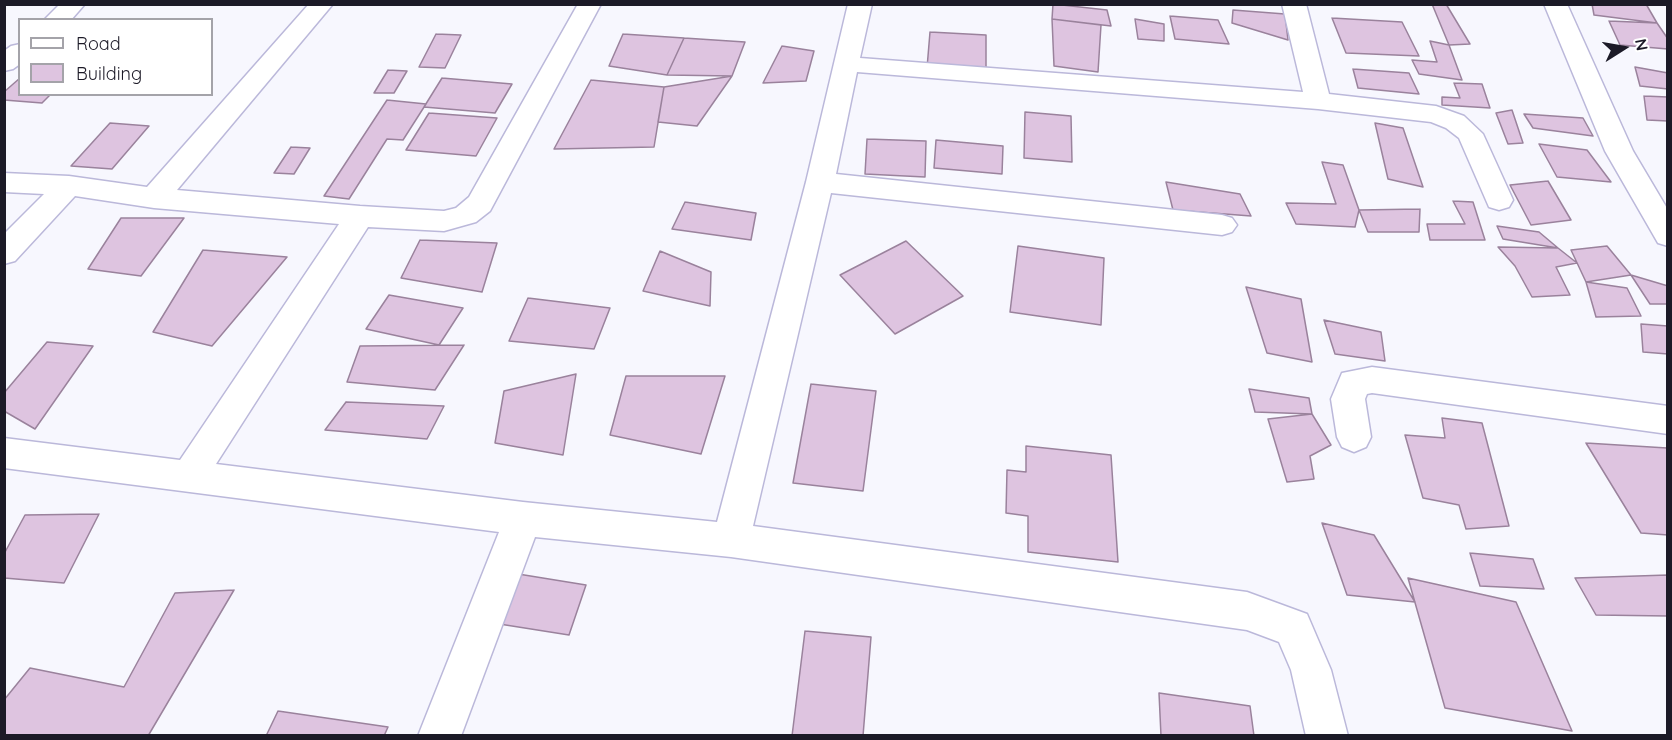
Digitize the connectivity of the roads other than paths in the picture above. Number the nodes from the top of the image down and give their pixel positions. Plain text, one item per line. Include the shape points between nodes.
1 (74, 4) edge
2 (322, 4) edge
3 (590, 4) edge
4 (860, 4) edge
5 (1294, 4) edge
6 (1555, 4) edge
7 (58, 18) edge
8 (18, 53) edge
9 (4, 64) edge
10 (847, 64) junction
11 (1318, 101) junction
12 (1635, 176) junction
13 (1668, 178) edge
14 (4, 182) edge
15 (820, 182) junction
16 (69, 186) junction
17 (154, 198) junction
18 (1499, 200) dead end
19 (360, 216) junction
20 (1222, 225) dead end
21 (1668, 236) edge
22 (4, 253) edge
23 (1668, 420) edge
24 (1354, 437) dead end
25 (4, 453) edge
26 (188, 477) junction
27 (523, 519) junction
28 (730, 540) junction
29 (440, 735) edge
30 (1327, 735) edge

1 - 7 street
2 - 17 street
3 - 19 street via 480,204 466,215 444,221
4 - 10 street
5 - 11 street
6 - 12 street via 1619,151
8 - 9 street
10 - 11 street
10 - 15 street
11 - 18 street via 1436,114 1455,122 1470,134
12 - 13 street
12 - 21 street
14 - 16 street
15 - 20 street
15 - 28 street
16 - 17 street
16 - 22 street
17 - 19 street
19 - 26 street
23 - 24 street via 1372,380 1354,383 1348,399
25 - 26 street
26 - 27 street
27 - 28 street
27 - 29 street
28 - 30 street via 1247,611 1293,628 1311,670

